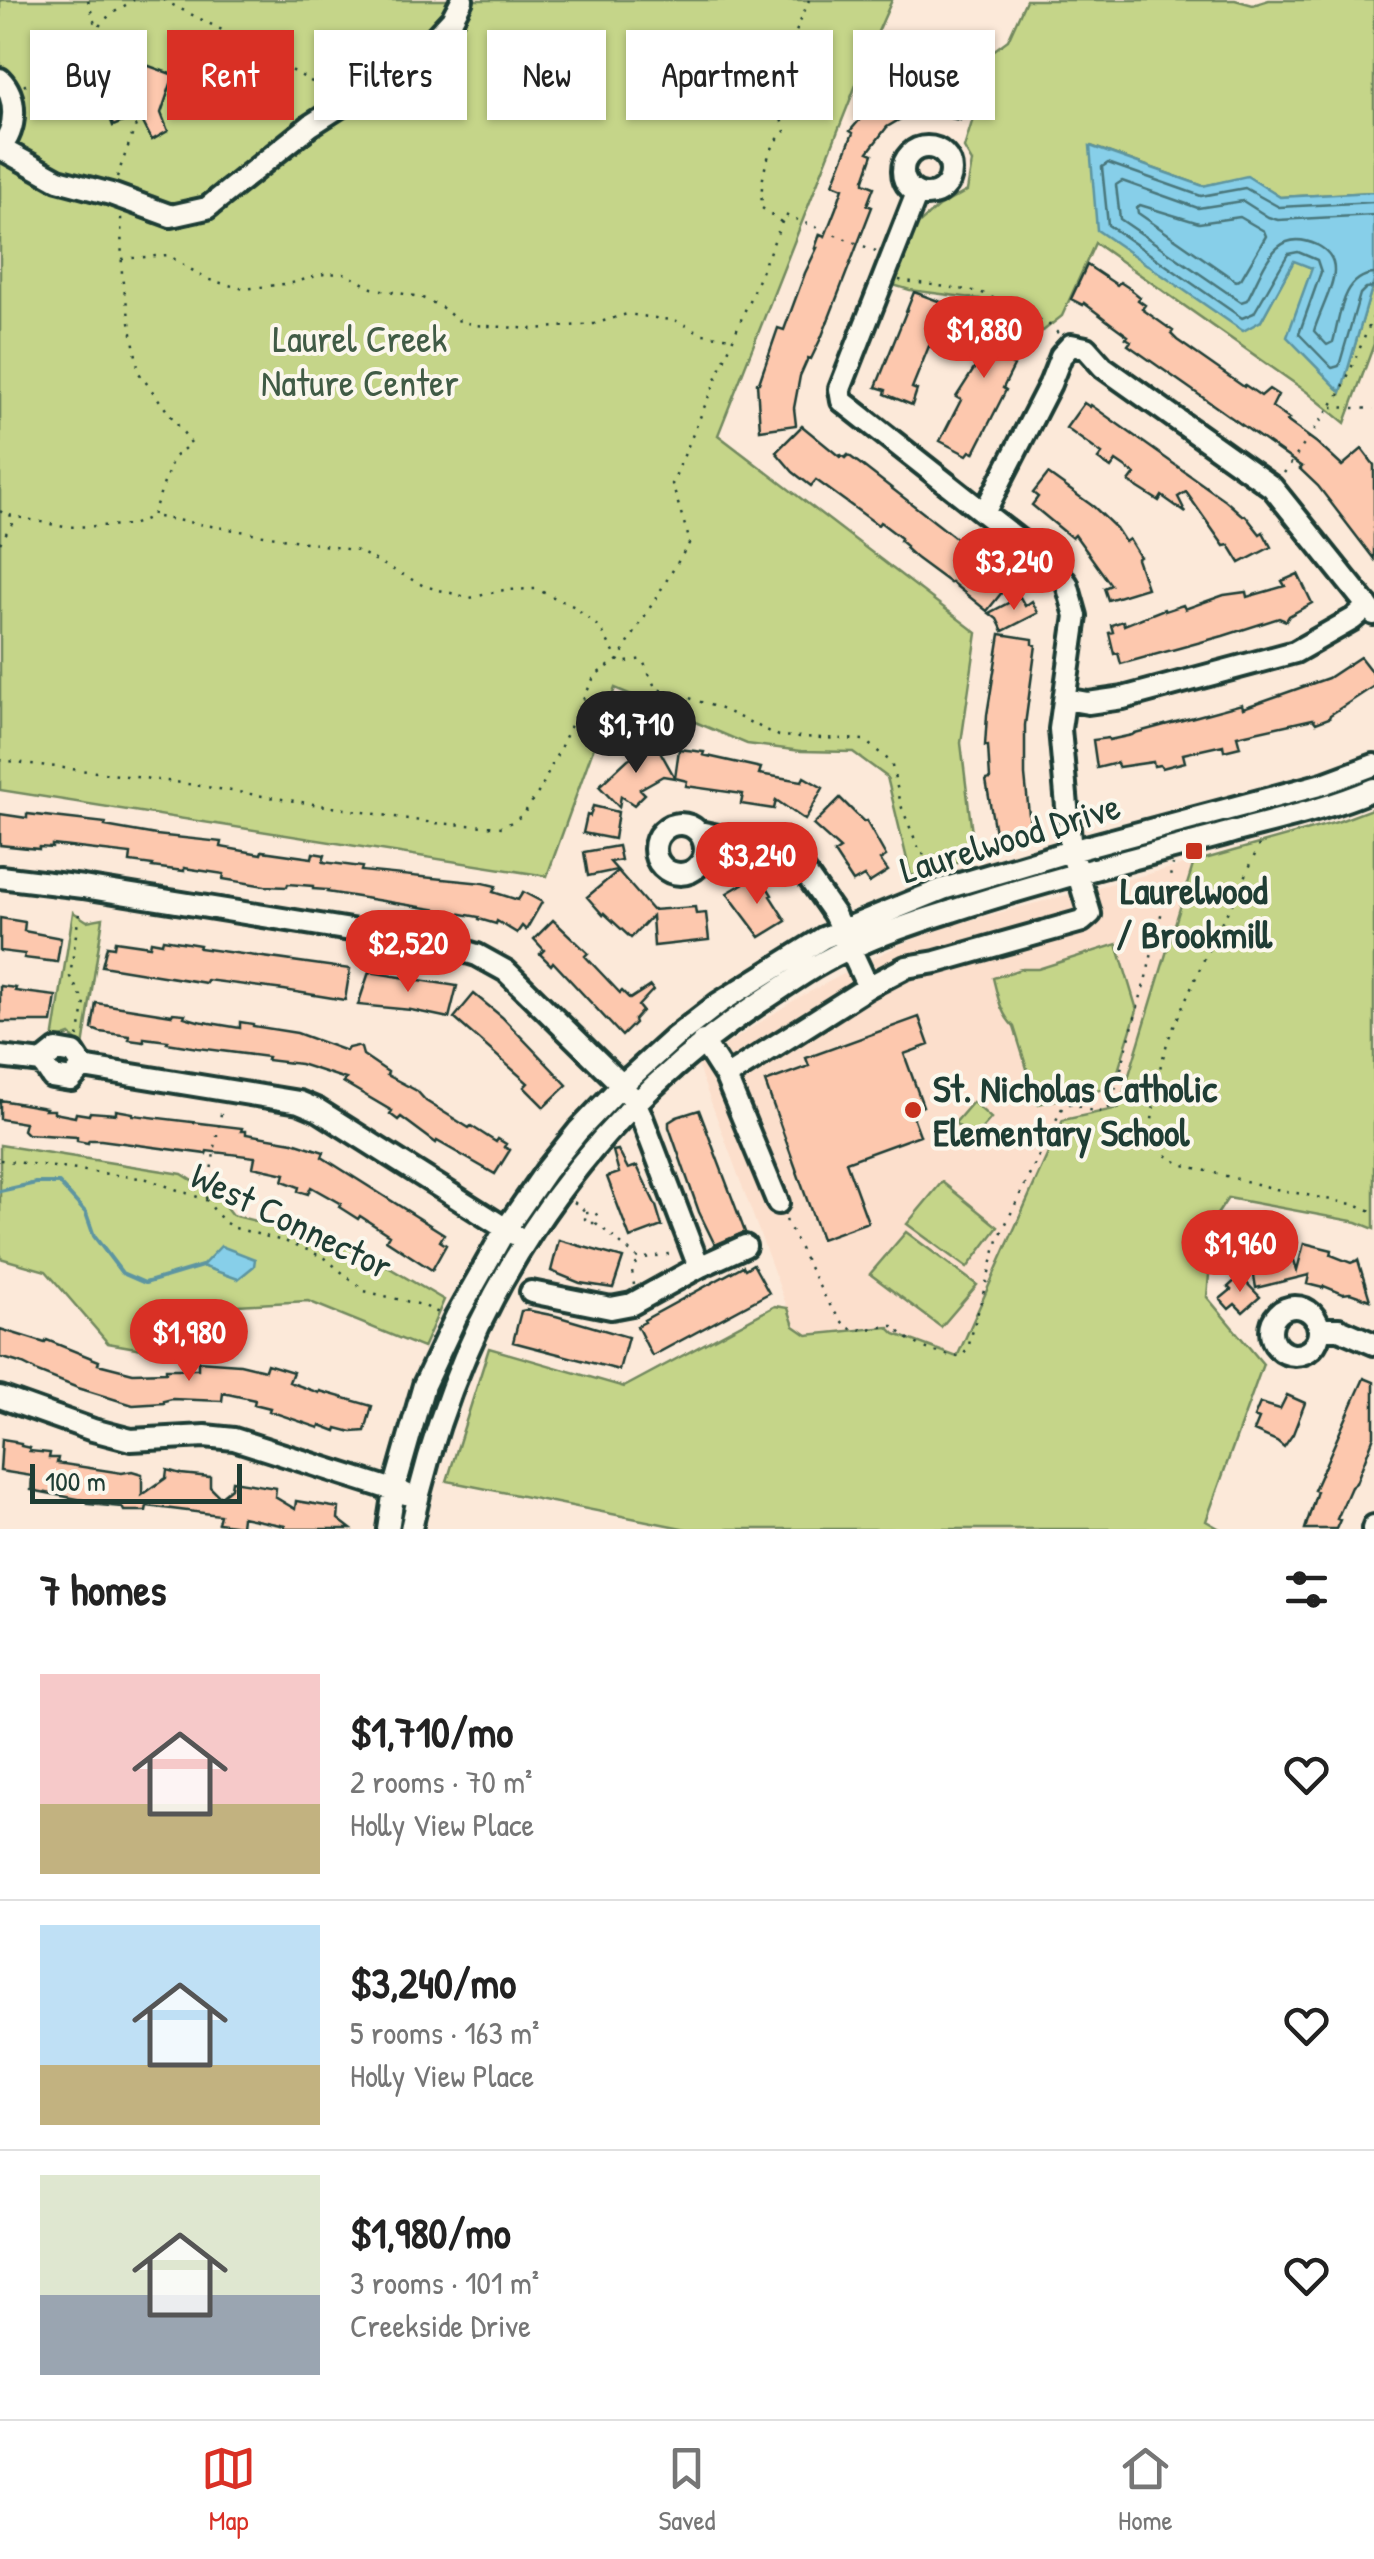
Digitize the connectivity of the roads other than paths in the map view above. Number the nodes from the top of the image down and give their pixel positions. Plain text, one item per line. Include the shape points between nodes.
1 (462, 0) edge
2 (6, 87) edge
3 (917, 193) dead end
4 (984, 514) junction
5 (1371, 610) edge
6 (1065, 700) junction
7 (1374, 765) edge
8 (1374, 789) edge
9 (699, 832) dead end
10 (1071, 851) junction
11 (1078, 873) junction
12 (0, 877) edge
13 (846, 938) junction
14 (868, 987) junction
15 (703, 1042) junction
16 (0, 1057) edge
17 (726, 1077) junction
18 (628, 1094) junction
19 (778, 1203) road end
20 (515, 1235) junction
21 (746, 1246) dead end
22 (698, 1267) junction
23 (531, 1292) dead end
24 (1319, 1328) dead end
25 (1374, 1344) edge
26 (0, 1398) edge
27 (394, 1490) junction
28 (418, 1498) junction
29 (388, 1529) edge
30 (412, 1529) edge

1 - 2 street via 416,57 311,125 207,208 170,216 58,180 0,148 10,138 14,104
3 - 4 street via 840,389 842,402
4 - 5 street via 1061,356 1071,345 1086,348 1102,367 1272,487
4 - 6 street via 1067,584 1076,616
5 - 6 street via 1295,652 1124,698
6 - 10 street via 1060,729
7 - 10 street, Laurelwood Drive
8 - 11 street, Laurelwood Drive
9 - 13 street via 784,850
10 - 11 street
10 - 13 street, Laurelwood Drive via 943,889
11 - 13 street, Laurelwood Drive
11 - 14 street via 1090,914 1082,921 906,967
12 - 18 street via 477,955 522,985
13 - 14 street
13 - 15 street, Laurelwood Drive
13 - 18 street, Laurelwood Drive via 823,938 719,1002 675,1036
14 - 17 street
15 - 17 street
15 - 18 street, Laurelwood Drive
16 - 20 street via 42,1062 52,1077 72,1080 79,1060 318,1110
17 - 19 street
18 - 20 street, Laurelwood Drive via 566,1183
18 - 22 street
20 - 27 street, Laurelwood Drive via 456,1317 424,1385
20 - 28 street, Laurelwood Drive via 450,1390
21 - 22 street
22 - 23 street via 632,1304 611,1308
24 - 25 street
26 - 27 street via 131,1440 234,1439
27 - 28 street
27 - 29 street, Laurelwood Drive
28 - 30 street, Laurelwood Drive

